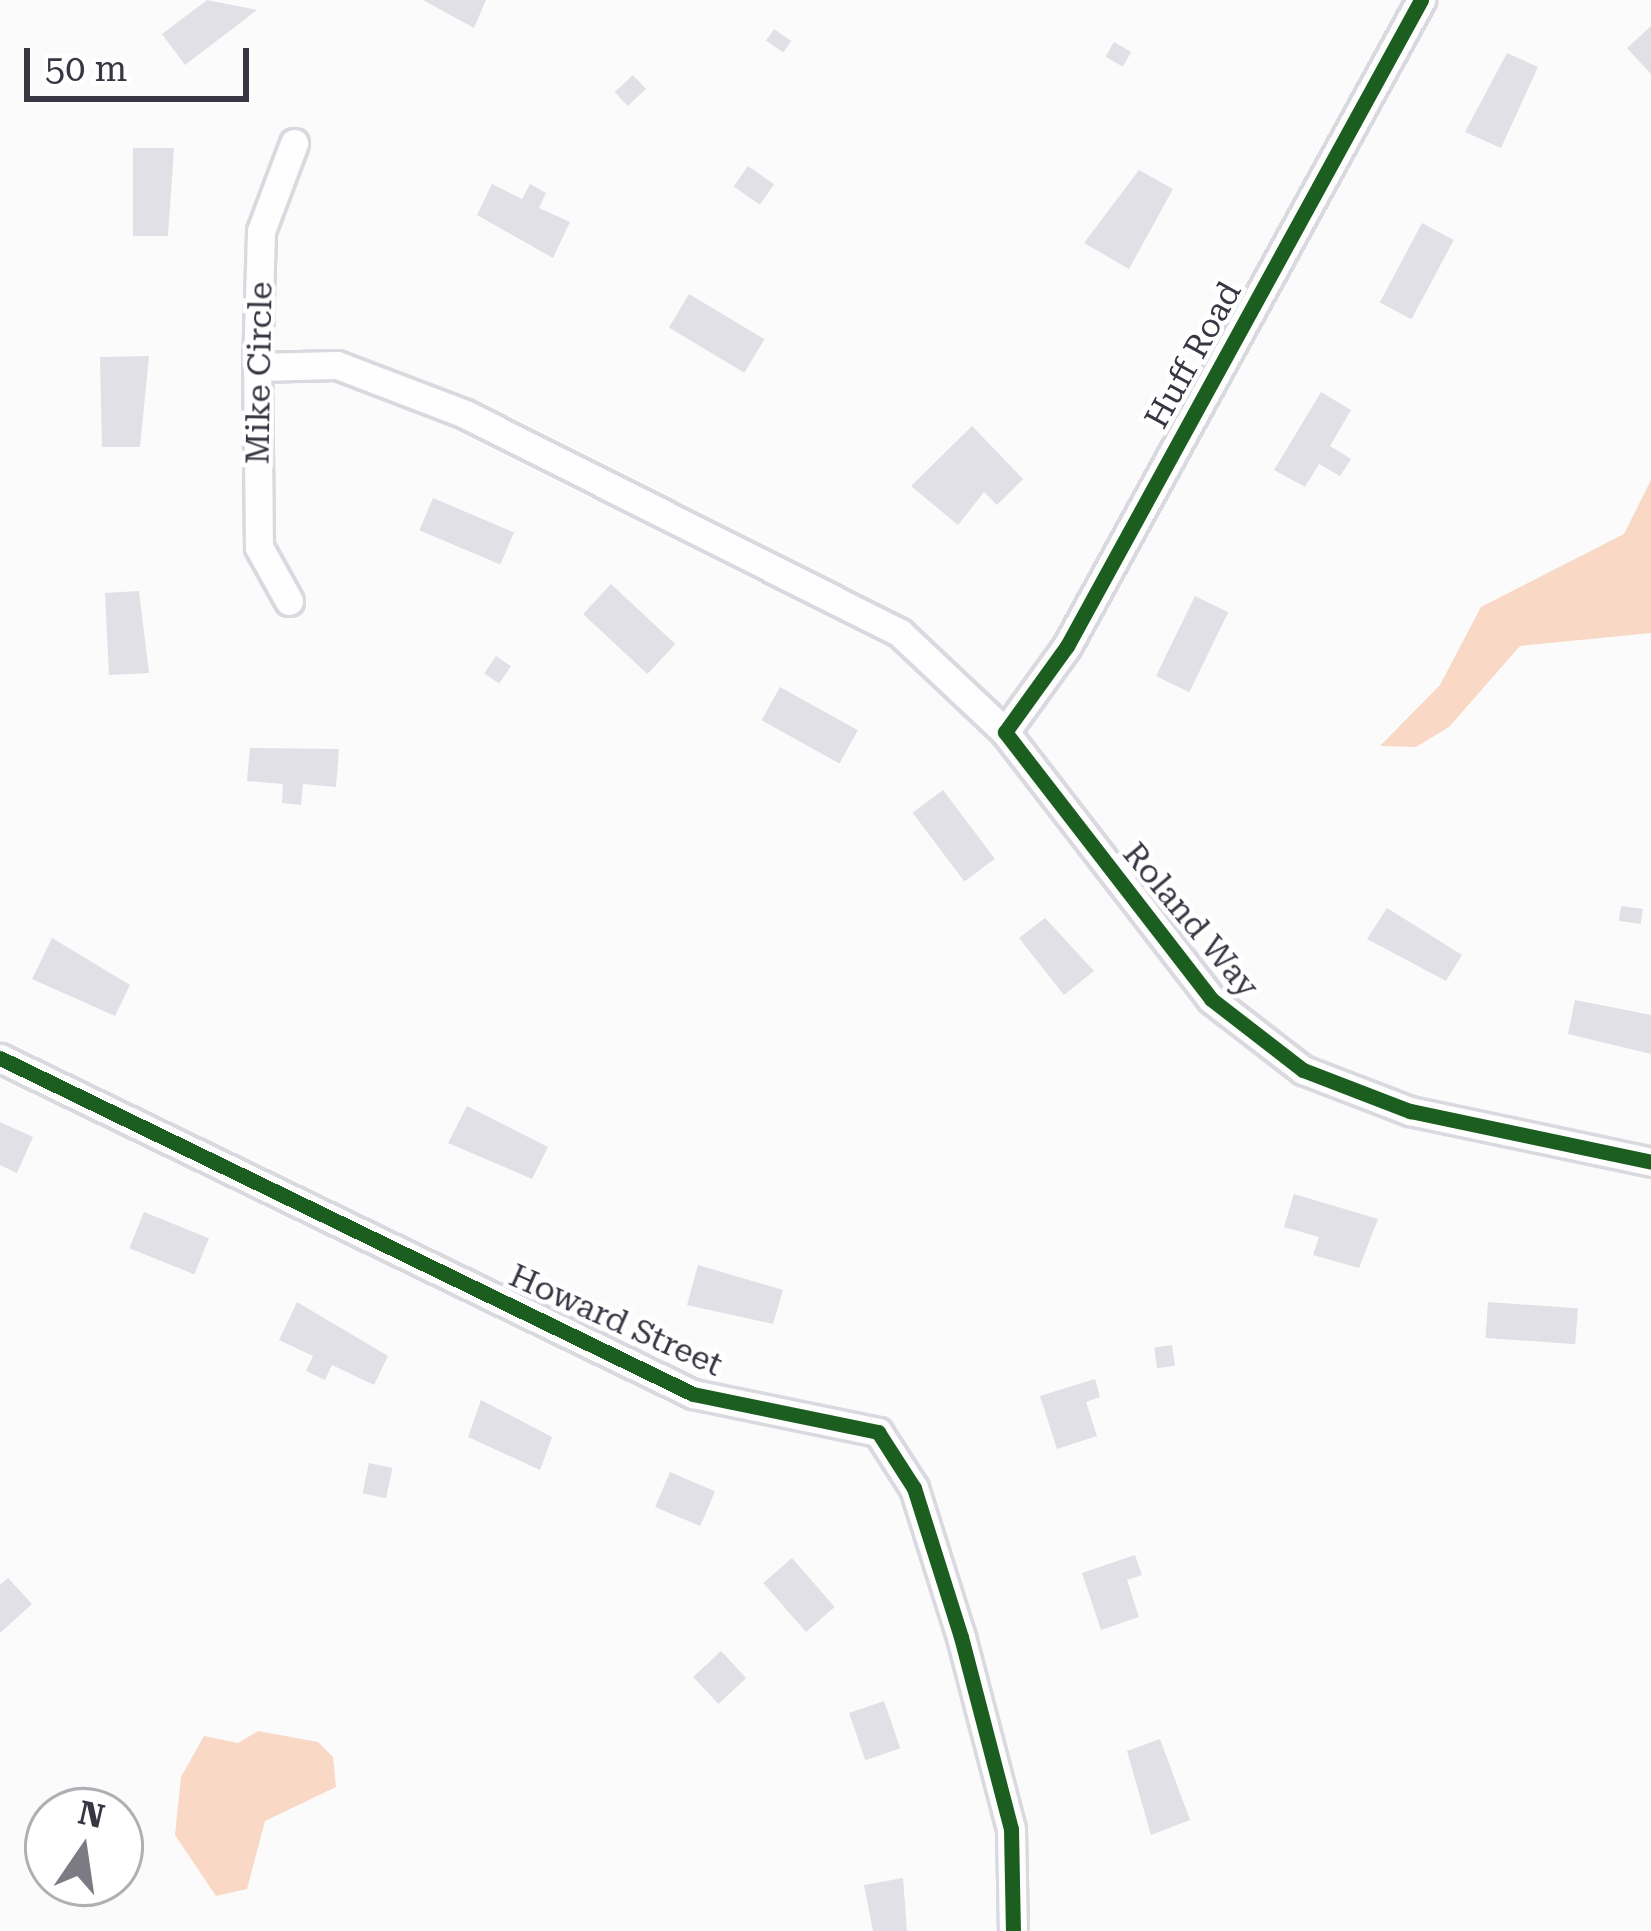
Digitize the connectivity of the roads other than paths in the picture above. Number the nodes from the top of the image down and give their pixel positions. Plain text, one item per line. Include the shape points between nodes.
1 (1421, 0) edge
2 (294, 143) dead end
3 (257, 367) junction
4 (290, 601) dead end
5 (1005, 732) junction
6 (0, 1058) edge
7 (1651, 1162) edge
8 (1013, 1931) edge

1 - 5 street, Huff Road via 1067,646
2 - 3 street, Mike Circle via 261,231
3 - 4 street, Mike Circle via 259,547
3 - 5 street, Roland Way via 337,364 593,476 900,633
5 - 7 street, Roland Way via 1210,999 1288,1060 1410,1111
6 - 8 street, Howard Street via 693,1394 878,1432 914,1488 961,1636 1011,1829

